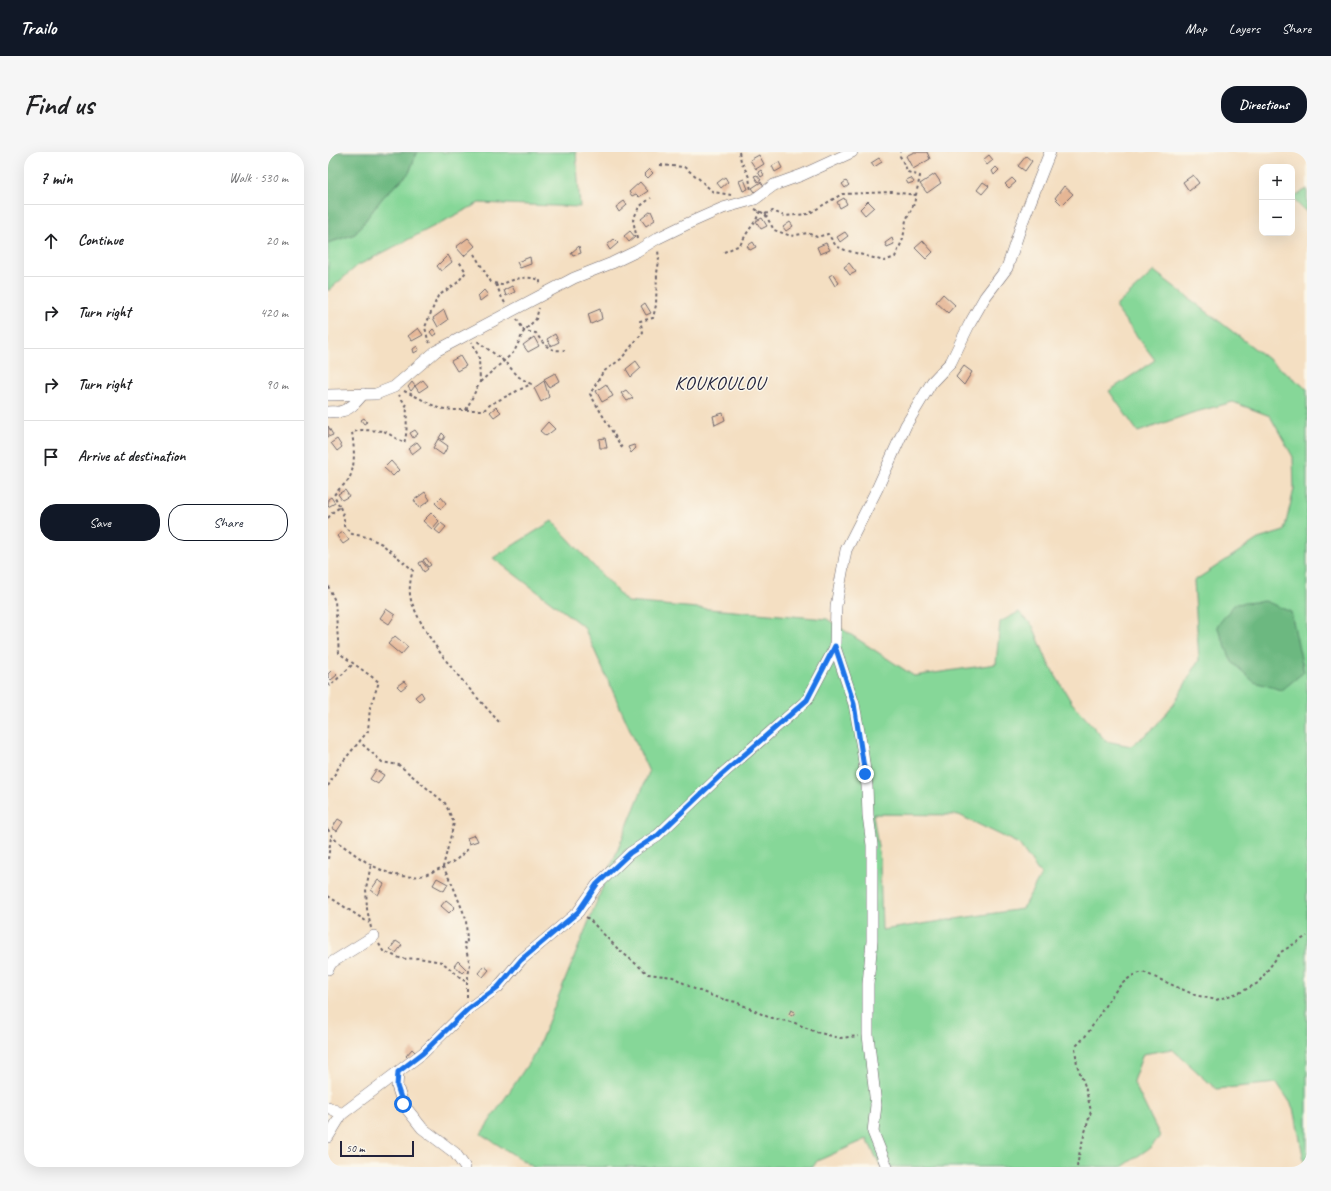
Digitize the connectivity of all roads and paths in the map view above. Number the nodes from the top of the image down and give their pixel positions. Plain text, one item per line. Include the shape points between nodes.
1 (739, 152) edge
2 (852, 152) edge
3 (900, 152) edge
4 (1050, 152) edge
5 (660, 165) dead end
6 (916, 195) junction
7 (651, 198) dead end
8 (755, 199) junction
9 (740, 203) junction
10 (760, 211) junction
11 (765, 214) junction
12 (658, 238) junction
13 (637, 251) junction
14 (724, 252) dead end
15 (474, 254) dead end
16 (458, 260) dead end
17 (496, 284) junction
18 (542, 295) junction
19 (512, 311) junction
20 (524, 331) junction
21 (468, 334) junction
22 (565, 350) dead end
23 (436, 351) junction
24 (504, 361) junction
25 (480, 382) junction
26 (394, 387) junction
27 (363, 394) junction
28 (328, 395) edge
29 (466, 410) junction
30 (328, 412) edge
31 (622, 448) dead end
32 (340, 507) junction
33 (328, 518) edge
34 (328, 586) edge
35 (835, 646) junction
36 (353, 664) junction
37 (328, 684) edge
38 (499, 722) dead end
39 (360, 742) junction
40 (328, 786) edge
41 (328, 829) edge
42 (331, 837) junction
43 (468, 849) dead end
44 (328, 859) edge
45 (371, 865) junction
46 (443, 867) junction
47 (328, 896) edge
48 (578, 912) junction
49 (370, 923) junction
50 (374, 936) junction
51 (1307, 936) edge
52 (328, 969) edge
53 (467, 983) junction
54 (468, 1009) junction
55 (868, 1035) junction
56 (398, 1072) junction
57 (328, 1106) edge
58 (342, 1114) junction
59 (328, 1137) edge
60 (465, 1167) edge
61 (887, 1167) edge
62 (1077, 1167) edge

1 - 8 path via 749,177 751,195
2 - 8 street via 774,185
3 - 6 path via 908,172 920,176
4 - 35 street via 1022,223 1008,268 985,297 951,362 932,382 906,425 846,550 836,606
5 - 9 path via 684,167 713,192 731,194
6 - 11 path via 892,192 842,194 808,214 784,216 773,211
6 - 11 path via 895,257 884,260 836,246 828,234 817,237 807,233 791,236 774,230
7 - 13 path via 639,207 633,220
8 - 9 street
9 - 10 path
9 - 12 street
10 - 11 path
10 - 14 path via 740,245
12 - 13 street
12 - 31 path via 659,262 653,318 640,321 643,332 622,359 603,372 590,394
13 - 18 street
15 - 17 path via 491,282
16 - 23 path via 466,272 457,283 438,296 425,327 428,340
17 - 18 path via 532,277 540,280
17 - 19 path
18 - 19 street
18 - 20 path via 536,319
19 - 20 path
19 - 21 street
20 - 22 path via 536,333 545,346 558,351
20 - 24 path via 514,352
21 - 23 street
21 - 24 path
21 - 25 path via 479,358
23 - 26 street
24 - 25 path
24 - 29 path via 519,377 531,384 484,410
25 - 29 path
26 - 27 street via 376,394
26 - 29 path via 438,408
26 - 32 path via 407,407 404,443 384,431 352,432 352,469 348,480 334,494
27 - 28 street
27 - 30 street via 354,405 342,412
32 - 33 path
32 - 38 path via 344,526 352,534 382,544 413,570 410,581 412,602 429,636 461,679
34 - 36 path via 335,601 339,653
35 - 48 street via 807,700 720,776 658,835 630,853 597,884
35 - 55 street via 854,704 866,779 872,845 872,941 868,984
36 - 37 path via 330,686
36 - 39 path via 380,682 370,707 368,731
39 - 40 path via 340,765
39 - 46 path via 382,762 399,765 445,803 454,823
41 - 42 path
42 - 44 path
42 - 45 path
43 - 46 path via 455,861
45 - 46 path via 389,873 405,876 420,876
45 - 49 path via 366,888
46 - 53 path via 466,919 467,944 464,943 470,964
47 - 49 path
48 - 54 street via 521,960 498,987
48 - 55 path via 589,919 617,948 648,974 673,977 692,988 816,1032 840,1038
49 - 50 path
50 - 52 street via 331,963
50 - 53 path via 383,951 402,958 442,962
51 - 62 path via 1281,952 1258,983 1216,1000 1195,995 1143,972 1134,974 1120,985 1075,1047 1077,1065 1091,1111
53 - 54 path
54 - 56 street via 423,1053
55 - 61 street via 876,1105 873,1132
56 - 58 street
56 - 60 street via 397,1086 403,1104 422,1128 456,1153
57 - 58 street
58 - 59 street

